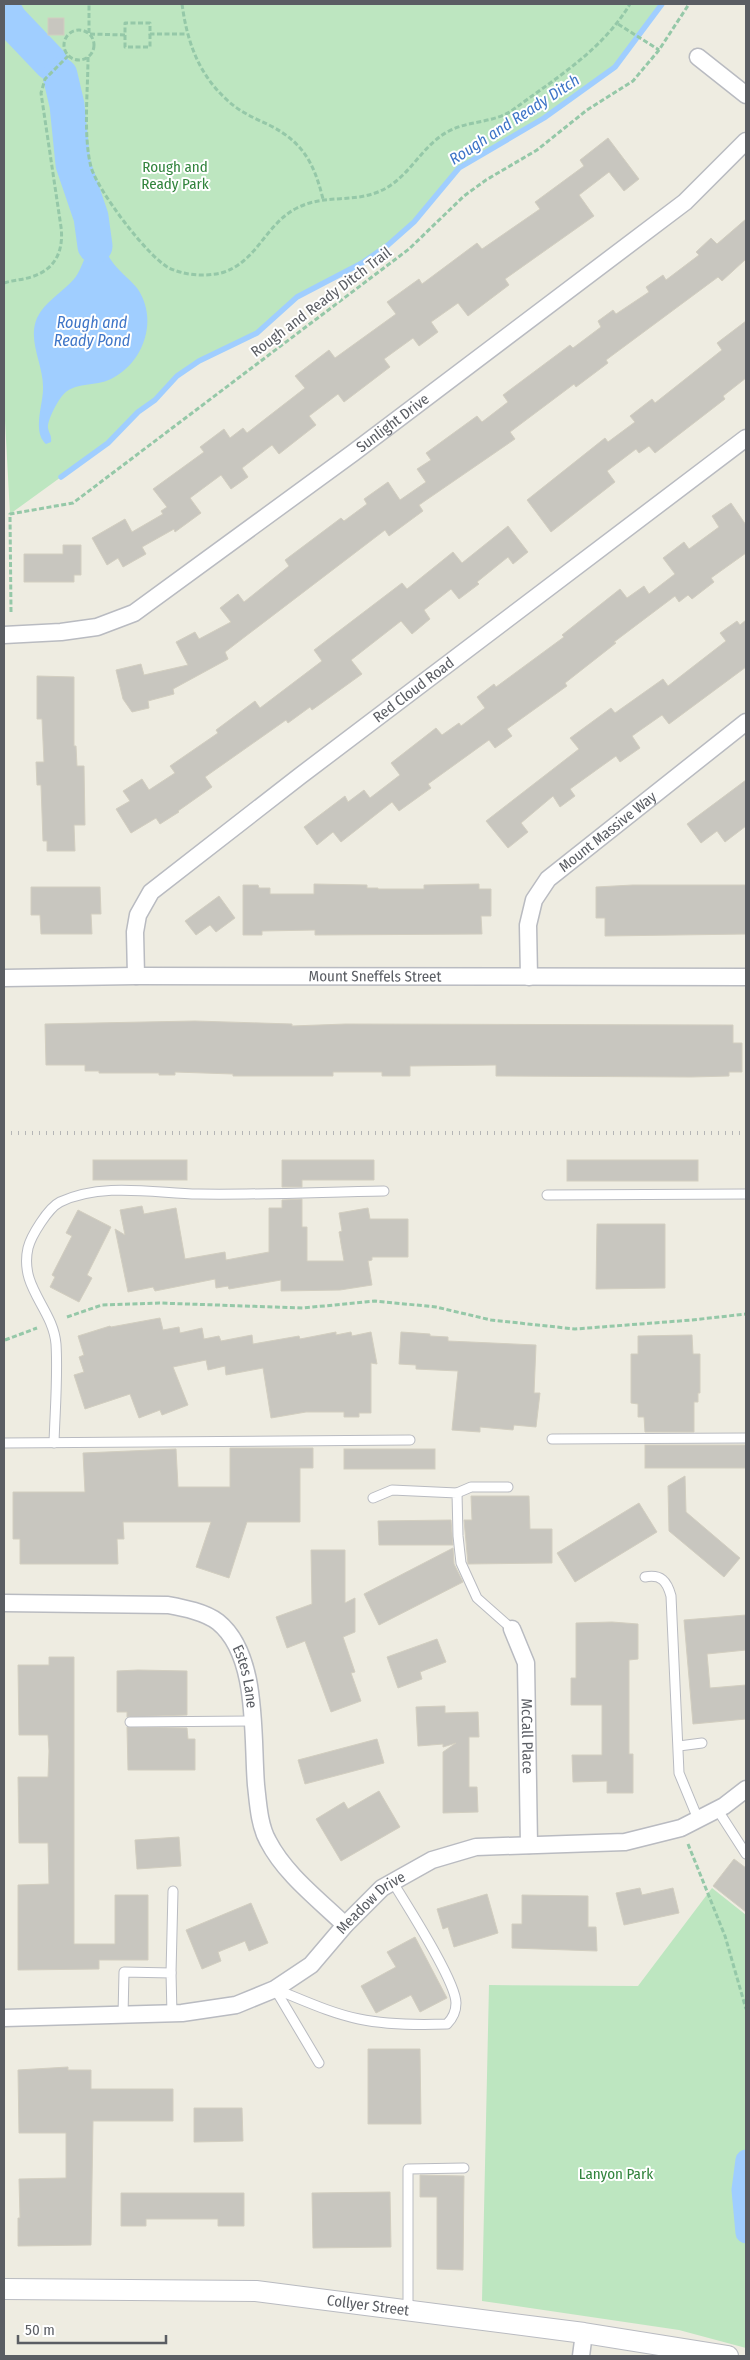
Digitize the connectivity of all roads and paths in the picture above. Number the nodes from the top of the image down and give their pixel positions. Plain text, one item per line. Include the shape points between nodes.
1 (89, 4) edge
2 (182, 4) edge
3 (630, 4) edge
4 (689, 4) edge
5 (618, 24) junction
6 (89, 34) junction
7 (125, 34) junction
8 (150, 34) junction
9 (186, 34) junction
10 (659, 50) junction
11 (68, 56) junction
12 (88, 57) junction
13 (698, 57) dead end
14 (746, 95) edge
15 (746, 141) edge
16 (323, 199) junction
17 (4, 283) edge
18 (746, 438) edge
19 (12, 612) dead end
20 (4, 635) edge
21 (746, 722) edge
22 (136, 976) junction
23 (530, 977) junction
24 (746, 977) edge
25 (4, 978) edge
26 (384, 1191) dead end
27 (546, 1194) dead end
28 (746, 1194) edge
29 (746, 1314) edge
30 (66, 1317) dead end
31 (40, 1326) dead end
32 (5, 1340) edge
33 (746, 1438) edge
34 (552, 1439) dead end
35 (410, 1440) dead end
36 (4, 1443) edge
37 (54, 1443) junction
38 (508, 1487) dead end
39 (457, 1493) junction
40 (373, 1498) dead end
41 (645, 1577) dead end
42 (4, 1603) edge
43 (512, 1629) joint
44 (130, 1722) dead end
45 (252, 1722) junction
46 (702, 1743) dead end
47 (679, 1746) junction
48 (746, 1789) edge
49 (717, 1809) junction
50 (698, 1819) junction
51 (681, 1828) junction
52 (529, 1845) junction
53 (746, 1854) edge
54 (392, 1881) junction
55 (173, 1891) dead end
56 (345, 1925) junction
57 (172, 1973) junction
58 (275, 1989) junction
59 (746, 2009) edge
60 (172, 2014) junction
61 (123, 2015) junction
62 (4, 2018) edge
63 (319, 2063) dead end
64 (464, 2168) dead end
65 (4, 2288) edge
66 (408, 2310) junction
67 (584, 2333) junction
68 (581, 2356) edge
69 (728, 2356) edge

1 - 6 path
2 - 9 path
3 - 5 path
4 - 10 path, Rough and Ready Ditch Trail
5 - 10 path
5 - 16 path via 594,48 510,112 500,118 462,126 438,138 405,174 385,189 364,196
6 - 7 path
6 - 11 path via 80,30 68,35 64,43
6 - 12 path via 94,46
7 - 8 path via 125,23 150,23
7 - 8 path via 125,47 150,47
8 - 9 path
9 - 16 path via 198,62 226,100 280,131 301,148 314,168
10 - 19 path, Rough and Ready Ditch Trail via 633,81 588,110 537,150 464,196 410,250 74,503 10,514
11 - 12 path via 80,60
11 - 17 path via 45,79 41,93 61,227 61,247 54,262 42,273
12 - 16 path via 88,143 95,176 106,198 154,256 168,267 199,275 231,269 252,254 276,222 287,213
13 - 14 street
15 - 20 street, Sunlight Drive via 684,202 353,453 134,613 97,627
18 - 22 street, Red Cloud Road via 152,892 138,916
21 - 23 street, Mount Massive Way via 548,879 534,900 528,925
22 - 23 street, Mount Sneffels Street
22 - 25 street, Mount Sneffels Street
23 - 24 street, Mount Sneffels Street
26 - 37 lane via 199,1194 117,1190 80,1195 58,1203 39,1224 28,1248 26,1274 51,1323 56,1344
27 - 28 lane
29 - 30 path via 575,1329 491,1320 436,1307 375,1301 303,1308 159,1303 102,1305
31 - 32 path
33 - 34 lane
35 - 37 lane
36 - 37 lane
38 - 39 lane via 471,1487
39 - 40 lane via 392,1490
39 - 43 lane via 461,1563 477,1598
41 - 47 lane via 660,1577 668,1585 671,1596
42 - 45 street, Estes Lane via 168,1605 190,1609 217,1622 237,1644 246,1672
43 - 52 street, McCall Place via 526,1663
44 - 45 lane
45 - 56 street, Estes Lane via 258,1804 267,1840 288,1870
46 - 47 lane
47 - 50 lane via 679,1772
48 - 49 street, Meadow Drive
49 - 50 street, Meadow Drive
49 - 53 lane
50 - 51 street, Meadow Drive
51 - 52 street, Meadow Drive via 625,1842
51 - 59 path via 725,1936
52 - 54 street, Meadow Drive via 476,1847 432,1860
54 - 56 street, Meadow Drive
54 - 58 lane via 445,1971 456,2003 452,2019 447,2024 419,2025 360,2019
55 - 57 lane
56 - 58 street, Meadow Drive via 311,1965
57 - 60 lane
57 - 61 lane via 124,1972
58 - 60 street, Meadow Drive via 236,2005
58 - 63 lane
60 - 61 street, Meadow Drive
61 - 62 street, Meadow Drive
64 - 66 lane via 408,2169
65 - 66 street, Collyer Street via 256,2291
66 - 67 street, Collyer Street
67 - 68 street
67 - 69 street, Collyer Street

